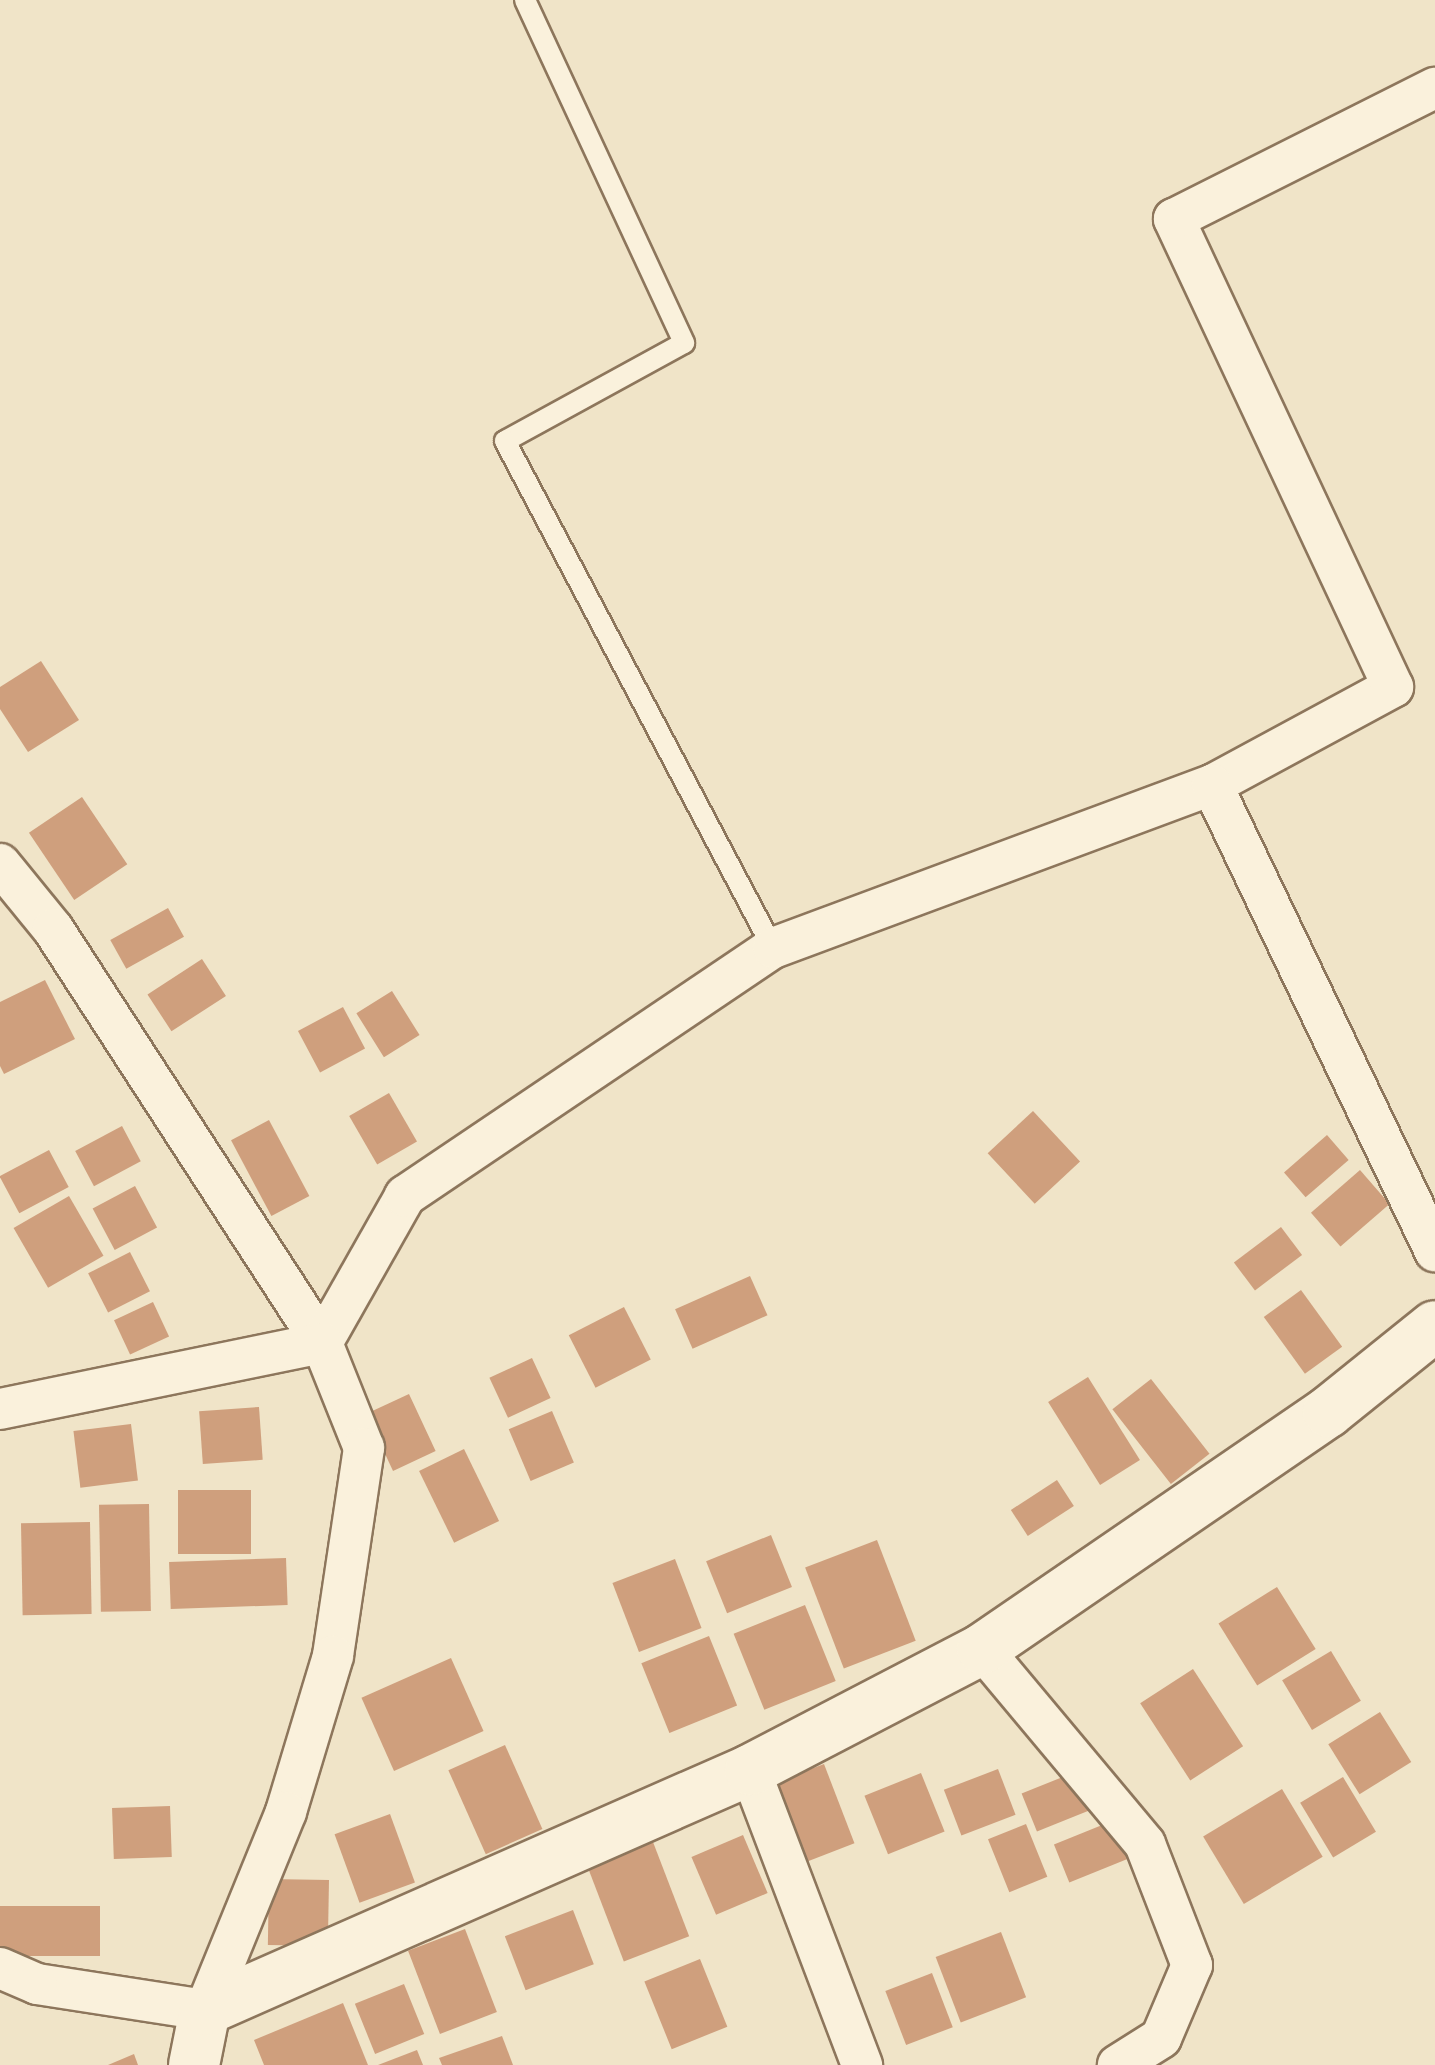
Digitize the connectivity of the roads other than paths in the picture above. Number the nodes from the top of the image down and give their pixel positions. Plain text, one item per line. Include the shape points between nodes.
1 (526, 0) edge
2 (1435, 88) edge
3 (1212, 785) junction
4 (0, 864) edge
5 (773, 948) junction
6 (1435, 1251) edge
7 (1435, 1326) edge
8 (322, 1342) junction
9 (0, 1409) edge
10 (982, 1649) junction
11 (750, 1770) junction
12 (0, 1968) edge
13 (206, 2010) junction
14 (194, 2065) edge
15 (862, 2065) edge
16 (1118, 2065) edge

1 - 5 lane via 684,343 506,441
2 - 3 street via 1174,219 1393,686
3 - 5 street
3 - 6 street
4 - 8 street via 53,929
5 - 8 street via 405,1196
7 - 10 street via 1328,1412
8 - 9 street
8 - 13 street via 364,1448 333,1656 286,1812
10 - 11 street
10 - 16 street via 1145,1844 1192,1965 1161,2038
11 - 13 street
11 - 15 street
12 - 13 street via 37,1984
13 - 14 street

